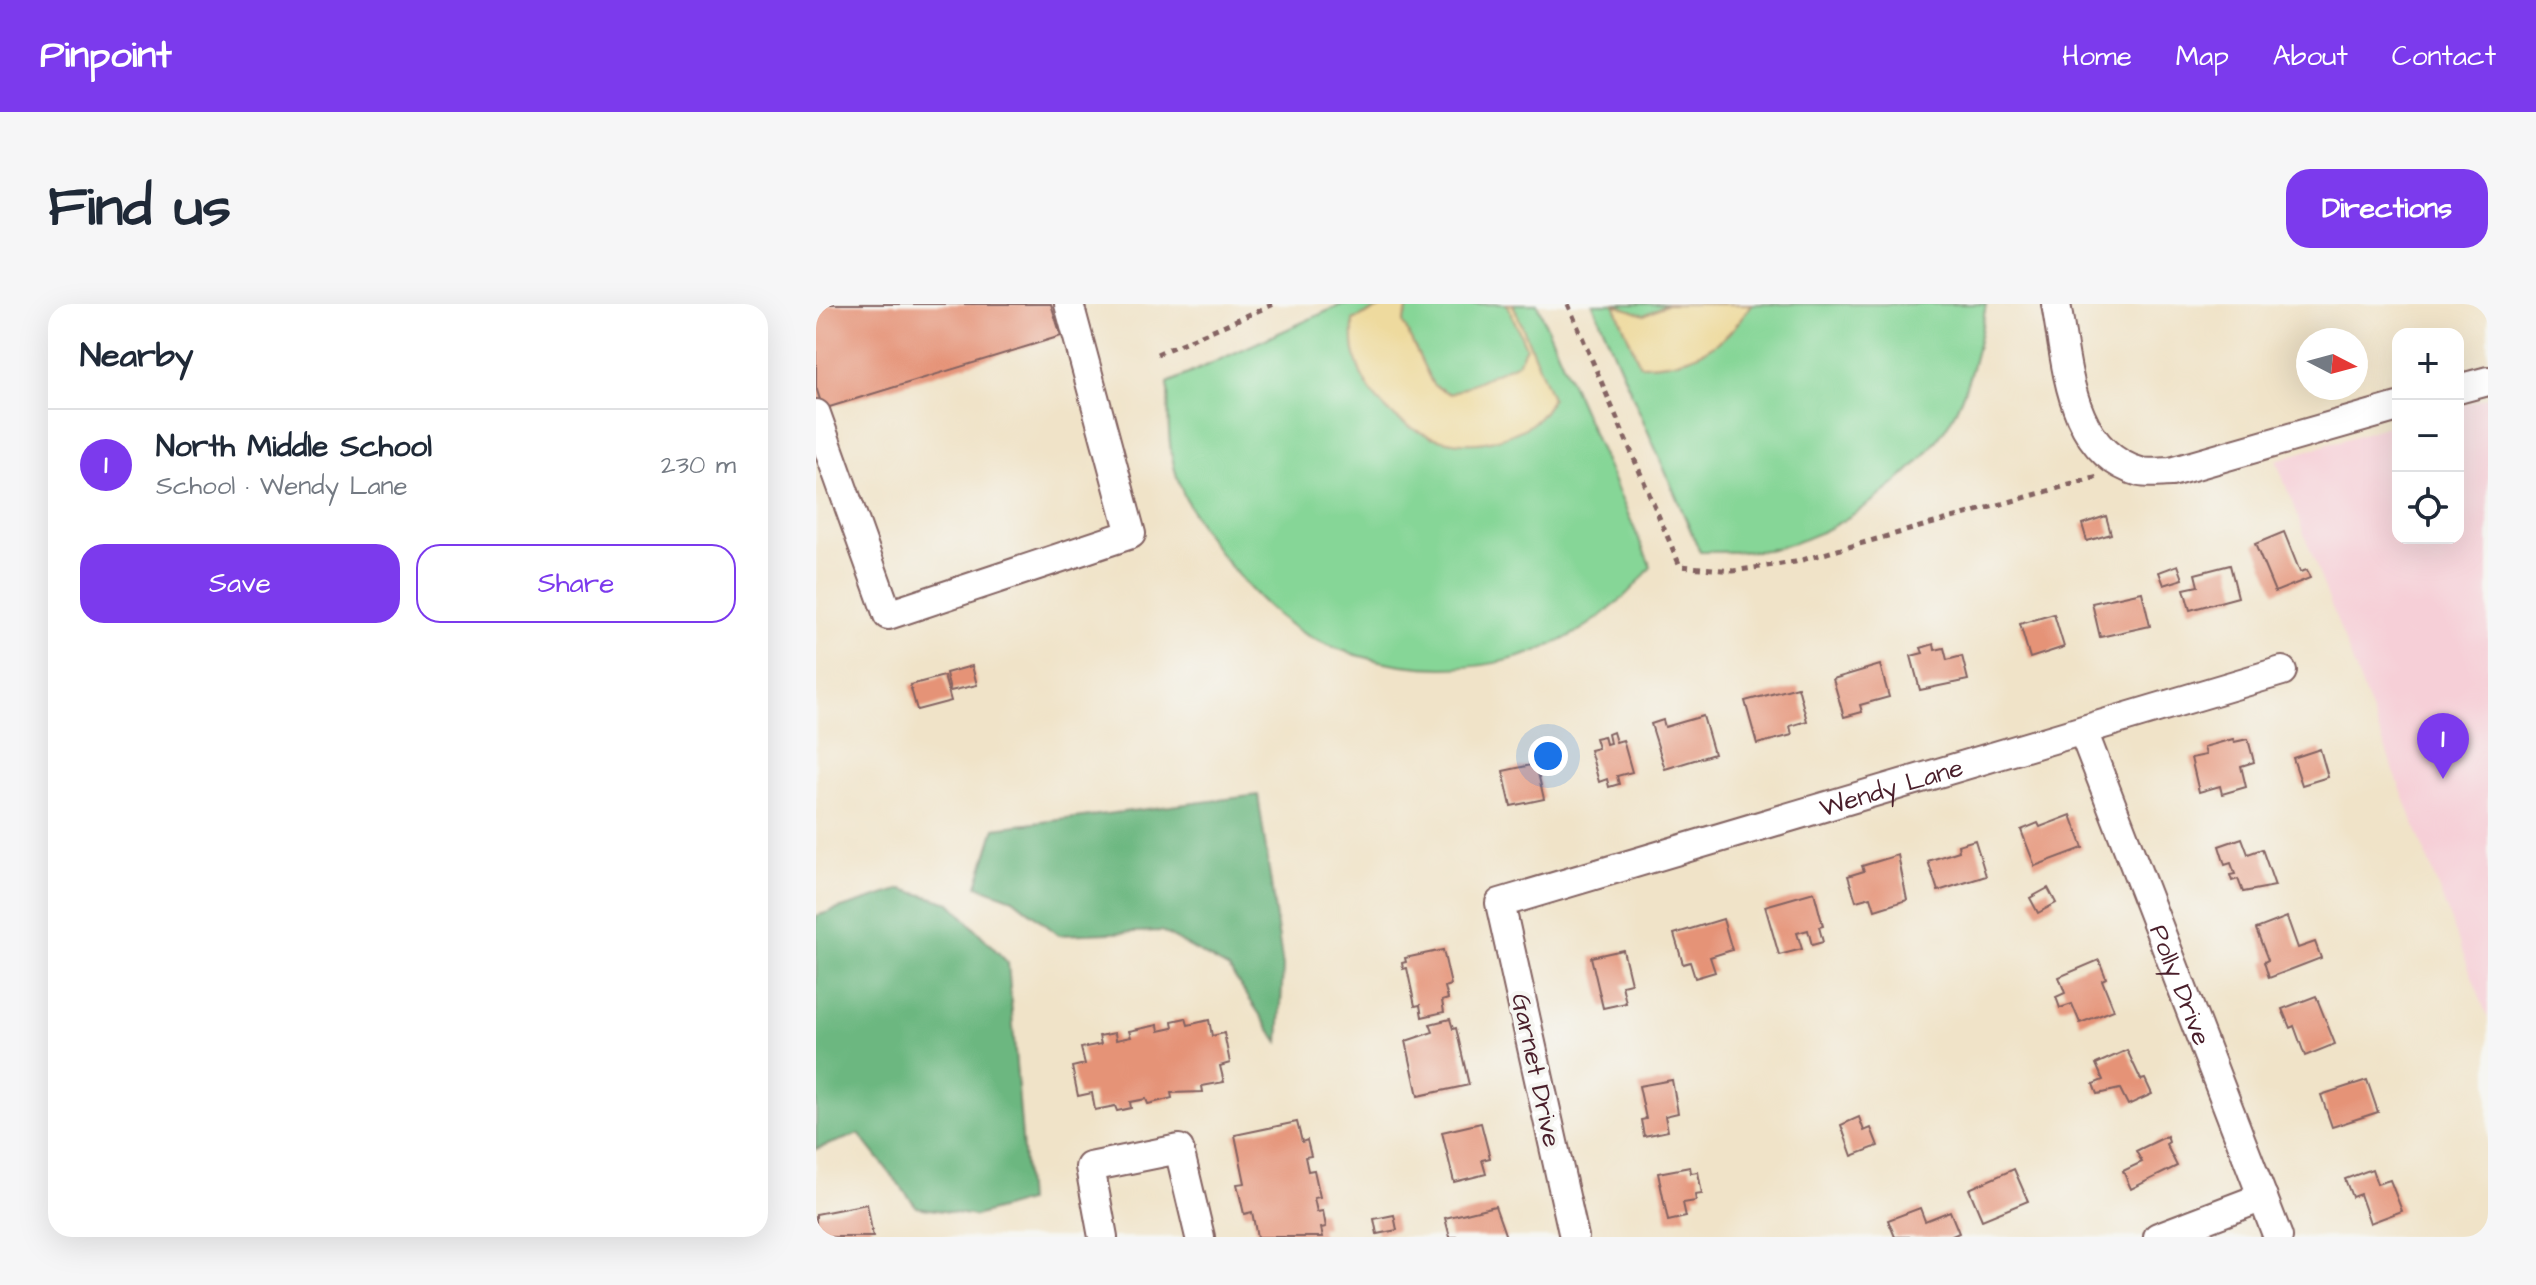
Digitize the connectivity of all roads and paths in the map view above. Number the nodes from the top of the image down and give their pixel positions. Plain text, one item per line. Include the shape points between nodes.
1 (1069, 304) edge
2 (1274, 304) edge
3 (1568, 304) edge
4 (2056, 304) edge
5 (1157, 354) dead end
6 (2488, 381) edge
7 (2464, 387) edge
8 (2392, 409) edge
9 (816, 414) edge
10 (2132, 467) junction
11 (2282, 671) dead end
12 (2083, 731) junction
13 (1500, 903) joint
14 (2263, 1197) junction
15 (1103, 1237) edge
16 (1200, 1237) edge
17 (1574, 1237) edge
18 (2158, 1237) edge
19 (2278, 1237) edge

1 - 9 street via 1131,534 888,615
2 - 5 path
3 - 10 path via 1680,566 1733,571 1795,562
4 - 10 street via 2074,404 2109,455
6 - 7 street
8 - 10 street via 2171,472
11 - 12 street, Wendy Lane
12 - 13 street, Wendy Lane
12 - 14 street, Polly Drive
13 - 17 street, Garnet Drive
14 - 18 street
14 - 19 street, Polly Drive
15 - 16 street via 1090,1167 1179,1149

